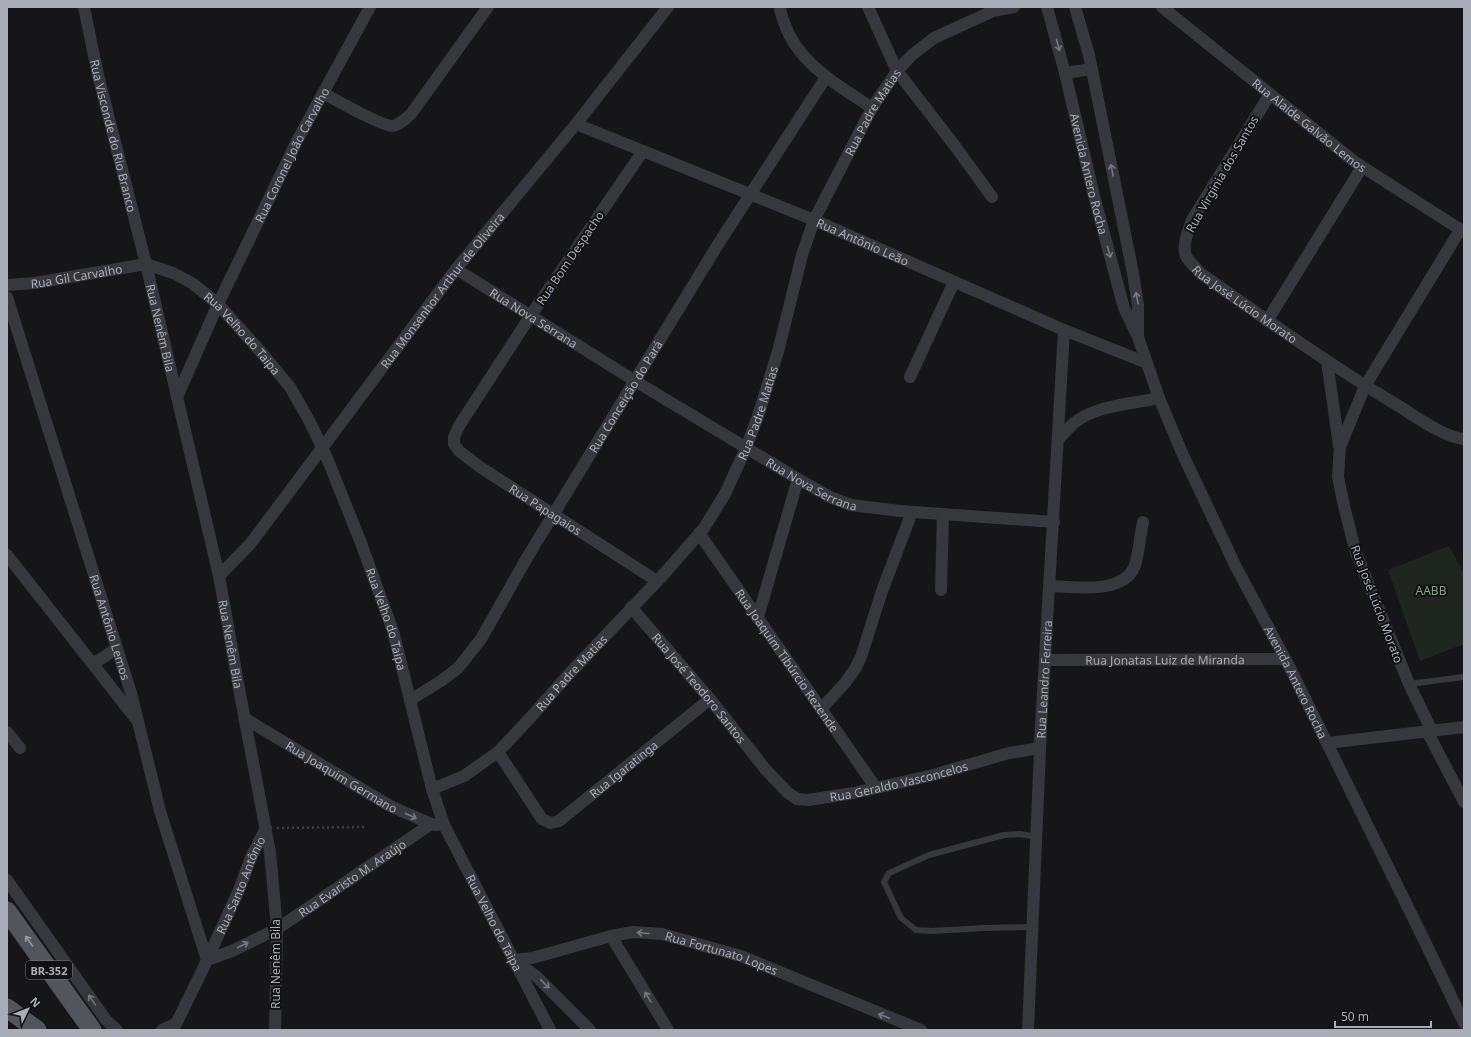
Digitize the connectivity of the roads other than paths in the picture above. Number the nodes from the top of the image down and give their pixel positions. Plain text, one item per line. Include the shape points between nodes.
1 (84, 7) edge
2 (370, 7) edge
3 (488, 7) edge
4 (668, 7) edge
5 (780, 7) edge
6 (868, 7) edge
7 (1014, 7) edge
8 (1048, 7) edge
9 (1075, 7) edge
10 (1162, 7) edge
11 (1092, 69) junction
12 (897, 71) junction
13 (1065, 73) junction
14 (826, 77) junction
15 (322, 93) junction
16 (1270, 94) junction
17 (872, 108) junction
18 (576, 124) junction
19 (643, 151) junction
20 (1362, 167) junction
21 (750, 194) junction
22 (992, 197) dead end
23 (814, 220) junction
24 (1462, 231) edge
25 (1186, 257) joint
26 (146, 264) junction
27 (456, 269) junction
28 (954, 282) junction
29 (7, 285) edge
30 (7, 297) edge
31 (218, 304) junction
32 (531, 315) junction
33 (1267, 321) junction
34 (1064, 330) junction
35 (1138, 337) junction
36 (1327, 361) junction
37 (1147, 363) junction
38 (910, 377) dead end
39 (635, 380) junction
40 (1365, 386) junction
41 (177, 397) junction
42 (1159, 398) junction
43 (459, 426) joint
44 (1459, 438) edge
45 (1058, 440) junction
46 (322, 447) junction
47 (1340, 447) junction
48 (746, 448) junction
49 (798, 480) junction
50 (912, 512) junction
51 (554, 514) junction
52 (943, 514) junction
53 (1054, 522) junction
54 (1143, 522) dead end
55 (699, 533) junction
56 (7, 555) edge
57 (219, 576) junction
58 (657, 581) junction
59 (1050, 586) junction
60 (940, 590) dead end
61 (631, 607) junction
62 (758, 617) junction
63 (117, 648) junction
64 (1285, 658) junction
65 (1045, 660) junction
66 (92, 663) junction
67 (1464, 677) edge
68 (1409, 684) junction
69 (710, 699) junction
70 (410, 700) junction
71 (821, 709) junction
72 (244, 718) junction
73 (139, 723) junction
74 (1464, 727) edge
75 (1430, 731) junction
76 (7, 732) edge
77 (1327, 743) junction
78 (20, 748) dead end
79 (1040, 748) junction
80 (498, 752) junction
81 (766, 770) joint
82 (876, 788) junction
83 (432, 789) junction
84 (1464, 802) edge
85 (431, 824) junction
86 (444, 825) junction
87 (266, 828) junction
88 (1037, 837) junction
89 (7, 880) edge
90 (7, 911) edge
91 (1033, 927) junction
92 (277, 929) junction
93 (611, 936) junction
94 (207, 960) junction
95 (514, 960) junction
96 (7, 1008) edge
97 (1464, 1023) edge
98 (174, 1027) edge
99 (37, 1030) edge
100 (92, 1030) edge
101 (116, 1030) edge
102 (162, 1030) edge
103 (275, 1030) edge
104 (550, 1030) edge
105 (590, 1030) edge
106 (668, 1030) edge
107 (920, 1030) edge
108 (1028, 1030) edge

1 - 26 street, Rua Visconde do Rio Branco via 98,75
2 - 15 street, Rua Coronel João Carvalho
3 - 15 street via 402,123 391,126
4 - 18 street, Rua Monsenhor Arthur de Oliveira
5 - 14 street via 787,32 799,51
6 - 12 street
7 - 12 street, Rua Padre Matias via 993,11 934,38
8 -> 13 street, Avenida Antero Rocha
9 - 11 street, Avenida Antero Rocha
10 - 16 street, Rua Alaíde Galvão Lemos
11 - 13 street
35 -> 11 street, Avenida Antero Rocha via 1138,305
12 - 17 street, Rua Padre Matias
12 - 22 street
13 -> 35 street, Avenida Antero Rocha via 1124,308
14 - 17 street
14 - 21 street, Rua Conceição do Pará
15 - 31 street, Rua Coronel João Carvalho
16 - 20 street, Rua Alaíde Galvão Lemos
16 - 25 street, Rua Virginia dos Santos via 1192,220 1186,232
17 - 23 street, Rua Padre Matias
18 - 19 street, Rua Antônio Leão
18 - 27 street, Rua Monsenhor Arthur de Oliveira
19 - 21 street, Rua Antônio Leão
19 - 32 street, Rua Bom Despacho
20 - 24 street, Rua Alaíde Galvão Lemos
20 - 33 street
21 - 23 street, Rua Antônio Leão
21 - 39 street, Rua Conceição do Pará
23 - 28 street, Rua Antônio Leão
23 - 48 street, Rua Padre Matias via 802,255 772,370
24 - 40 street
25 - 33 street, Rua José Lúcio Morato via 1200,273
26 - 29 street, Rua Gil Carvalho via 34,283
26 - 31 street, Rua Velho do Taipa via 192,283
26 - 41 street, Rua Nenêm Bila
27 - 32 street, Rua Nova Serrana
27 - 46 street, Rua Monsenhor Arthur de Oliveira
28 - 34 street, Rua Antônio Leão
28 - 38 street
30 - 63 street, Rua Antônio Lemos
31 - 41 street, Rua Coronel João Carvalho
31 - 46 street, Rua Velho do Taipa via 290,387
32 - 39 street, Rua Nova Serrana
32 - 43 street, Rua Bom Despacho
33 - 36 street, Rua José Lúcio Morato
34 - 37 street, Rua Antônio Leão
34 - 45 street, Rua Leandro Ferreira
35 - 37 street, Avenida Antero Rocha
36 - 40 street, Rua José Lúcio Morato
36 - 47 street, Rua José Lúcio Morato
37 - 42 street, Avenida Antero Rocha
39 - 48 street, Rua Nova Serrana
39 - 51 street, Rua Conceição do Pará
40 - 44 street, Rua José Lúcio Morato
40 - 47 street, Rua José Lúcio Morato
41 - 57 street, Rua Nenêm Bila
42 - 45 street via 1104,409 1084,416 1071,425
42 - 64 street, Avenida Antero Rocha via 1236,567
43 - 51 street, Rua Papagaios via 454,437 454,444 459,451
45 - 53 street, Rua Leandro Ferreira
46 - 57 street, Rua Monsenhor Arthur de Oliveira via 251,543
46 - 70 street, Rua Velho do Taipa via 393,631
47 - 68 street, Rua José Lúcio Morato via 1338,477 1356,553
48 - 49 street, Rua Nova Serrana
48 - 55 street, Rua Padre Matias via 724,494
49 - 50 street, Rua Nova Serrana via 851,505
49 - 62 street
50 - 52 street, Rua Nova Serrana
50 - 71 street via 855,669
51 - 58 street, Rua Papagaios
51 - 70 street, Rua Conceição do Pará via 480,640 458,668
52 - 53 street, Rua Nova Serrana
52 - 60 street
53 - 59 street, Rua Leandro Ferreira
54 - 59 street via 1134,566 1126,578 1096,588
55 - 58 street, Rua Padre Matias
55 - 62 street, Rua Joaquim Tibúrcio Rezende
56 - 66 street
57 - 72 street, Rua Nenêm Bila
58 - 61 street, Rua Padre Matias
59 - 65 street, Rua Leandro Ferreira
61 - 69 street, Rua José Teodoro Santos
61 - 80 street, Rua Padre Matias
62 - 71 street, Rua Joaquim Tibúrcio Rezende
63 - 66 street
63 - 73 street, Rua Antônio Lemos
64 - 65 street, Rua Jonatas Luiz de Miranda
64 - 77 street, Avenida Antero Rocha
65 - 79 street, Rua Leandro Ferreira
66 - 73 street
67 - 68 lane
68 - 75 street, Rua José Lúcio Morato
69 - 80 street, Rua Igaratinga via 559,821 550,822 542,819
69 - 81 street, Rua José Teodoro Santos
70 - 83 street, Rua Velho do Taipa
71 - 82 street, Rua Joaquim Tibúrcio Rezende
72 -> 85 street, Rua Joaquim Germano via 390,806
72 - 87 street, Rua Nenêm Bila
73 - 94 street, Rua Antônio Lemos via 160,811
74 - 75 street
75 - 77 street
75 - 84 street, Rua José Lúcio Morato
76 - 78 street
77 - 97 street, Avenida Antero Rocha
79 - 82 street, Rua Geraldo Vasconcelos via 1010,753
79 - 88 street, Rua Leandro Ferreira
80 - 83 street, Rua Padre Matias via 464,776
81 - 82 street, Rua Geraldo Vasconcelos via 797,799 826,798
83 - 86 street, Rua Velho do Taipa
85 - 86 street, Rua Joaquim Germano
85 - 92 street, Rua Evaristo M. Araújo
86 - 95 street, Rua Velho do Taipa
87 - 92 street, Rua Nenêm Bila
87 - 94 street, Rua Santo Antônio
88 - 91 street, Rua Leandro Ferreira
88 - 91 lane via 1004,835 929,856 889,873 884,882 901,918 916,930
101 -> 89 street via 106,1020
100 -> 90 main road, BR-352
91 - 108 street, Rua Leandro Ferreira
94 -> 92 street, Rua Evaristo M. Araújo
92 - 103 street, Rua Nenêm Bila
93 - 95 street, Rua Fortunato Lopes via 532,958
106 -> 93 street
107 -> 93 street, Rua Fortunato Lopes via 741,956 662,934 633,932
94 - 98 street, Rua Santo Antônio
95 - 104 street, Rua Velho do Taipa
95 -> 105 street via 537,977
96 - 99 main road
98 - 102 street

